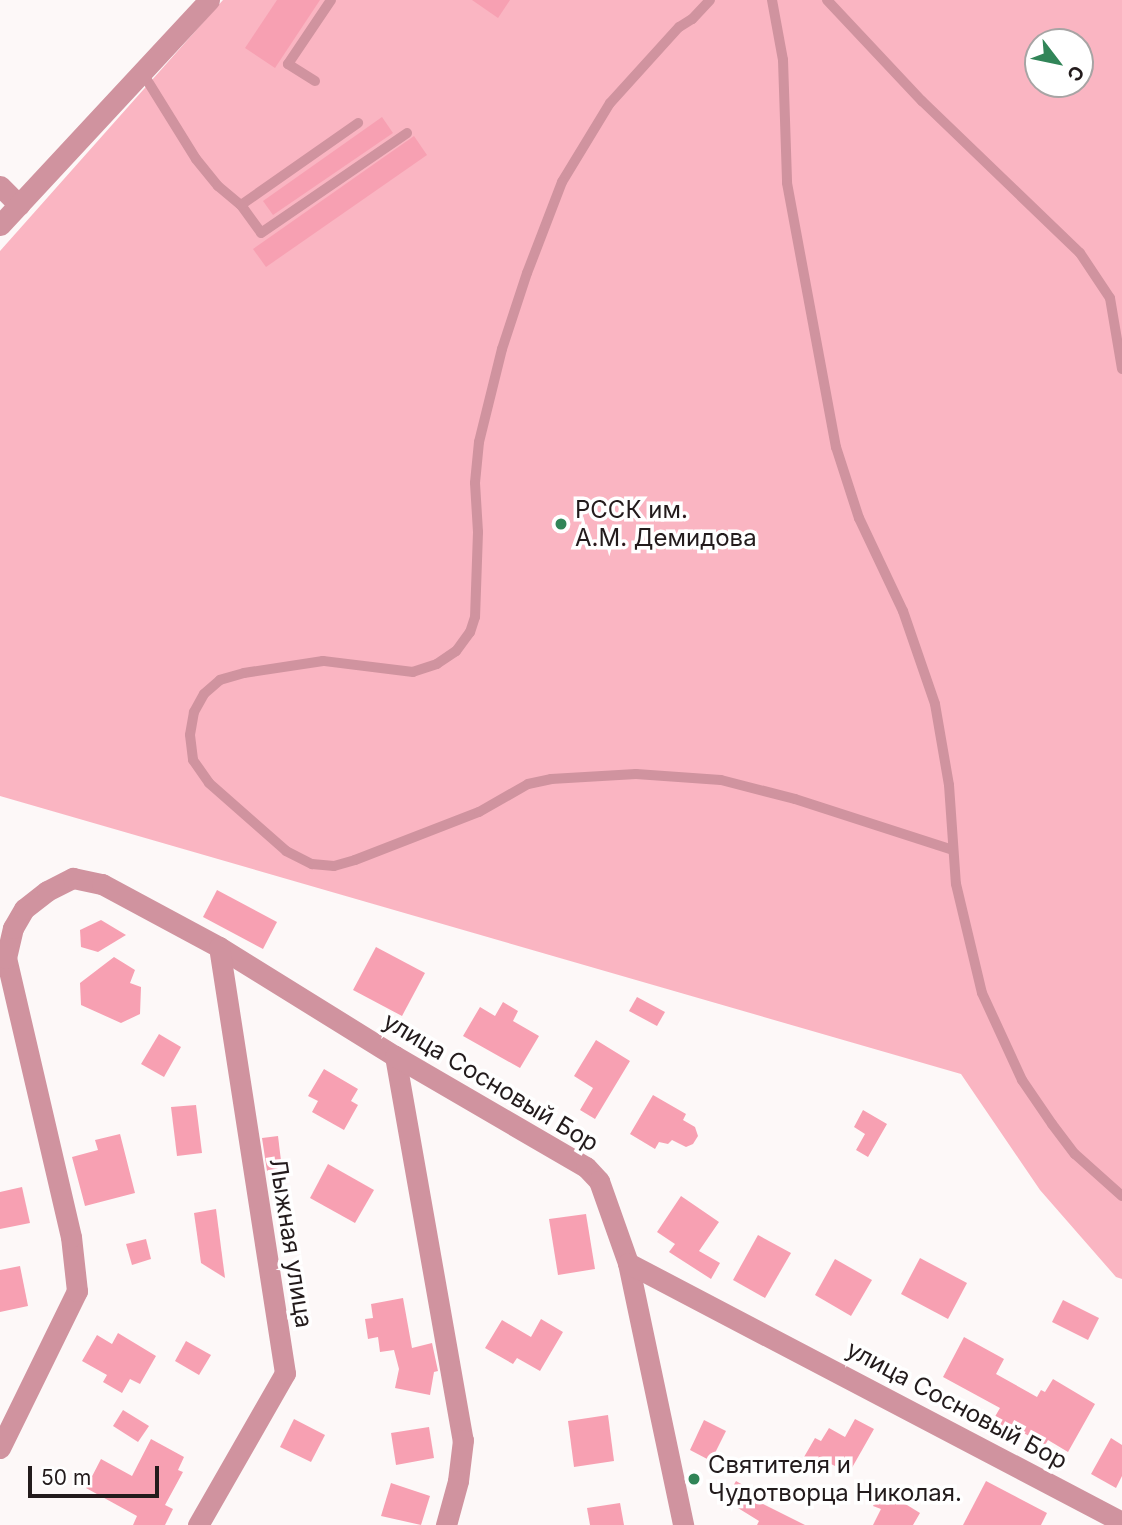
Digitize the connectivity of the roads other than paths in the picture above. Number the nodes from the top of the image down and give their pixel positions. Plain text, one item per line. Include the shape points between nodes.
1 (209, 0) edge
2 (331, 0) edge
3 (710, 0) edge
4 (772, 0) edge
5 (827, 0) edge
6 (142, 71) junction
7 (315, 82) dead end
8 (358, 123) dead end
9 (407, 133) dead end
10 (0, 186) edge
11 (19, 205) junction
12 (241, 205) junction
13 (0, 225) edge
14 (1122, 369) edge
15 (953, 850) junction
16 (219, 947) junction
17 (395, 1056) junction
18 (1122, 1196) edge
19 (628, 1263) junction
20 (0, 1448) edge
21 (1122, 1522) edge
22 (198, 1525) edge
23 (446, 1525) edge
24 (683, 1525) edge

1 - 6 street
2 - 7 lane via 288,64
3 - 15 lane via 610,103 562,182 527,272 479,442 475,617 470,632 456,651 437,664 412,672 323,661 220,680 204,694 194,712 192,760 209,783 286,851 312,864 334,866 355,860 479,812 528,784 636,774 721,780
4 - 15 lane via 783,60 787,183 836,447 859,518 903,611 935,704 949,785
5 - 14 lane via 922,101 1080,253 1110,298
6 - 11 street
6 - 12 lane via 196,159
8 - 12 lane
9 - 12 lane via 261,233
10 - 11 street
11 - 13 street
15 - 18 lane via 969,946 998,1034 1052,1124 1075,1154
16 - 17 street, улица Сосновый Бор
16 - 20 street, улица Сосновый Бор via 102,884 73,878 24,909 13,928 6,958 71,1237 77,1291
16 - 22 street, Лыжная улица via 285,1373
17 - 19 street, улица Сосновый Бор via 586,1167 600,1181
17 - 23 street via 463,1440
19 - 21 street, улица Сосновый Бор
19 - 24 street

